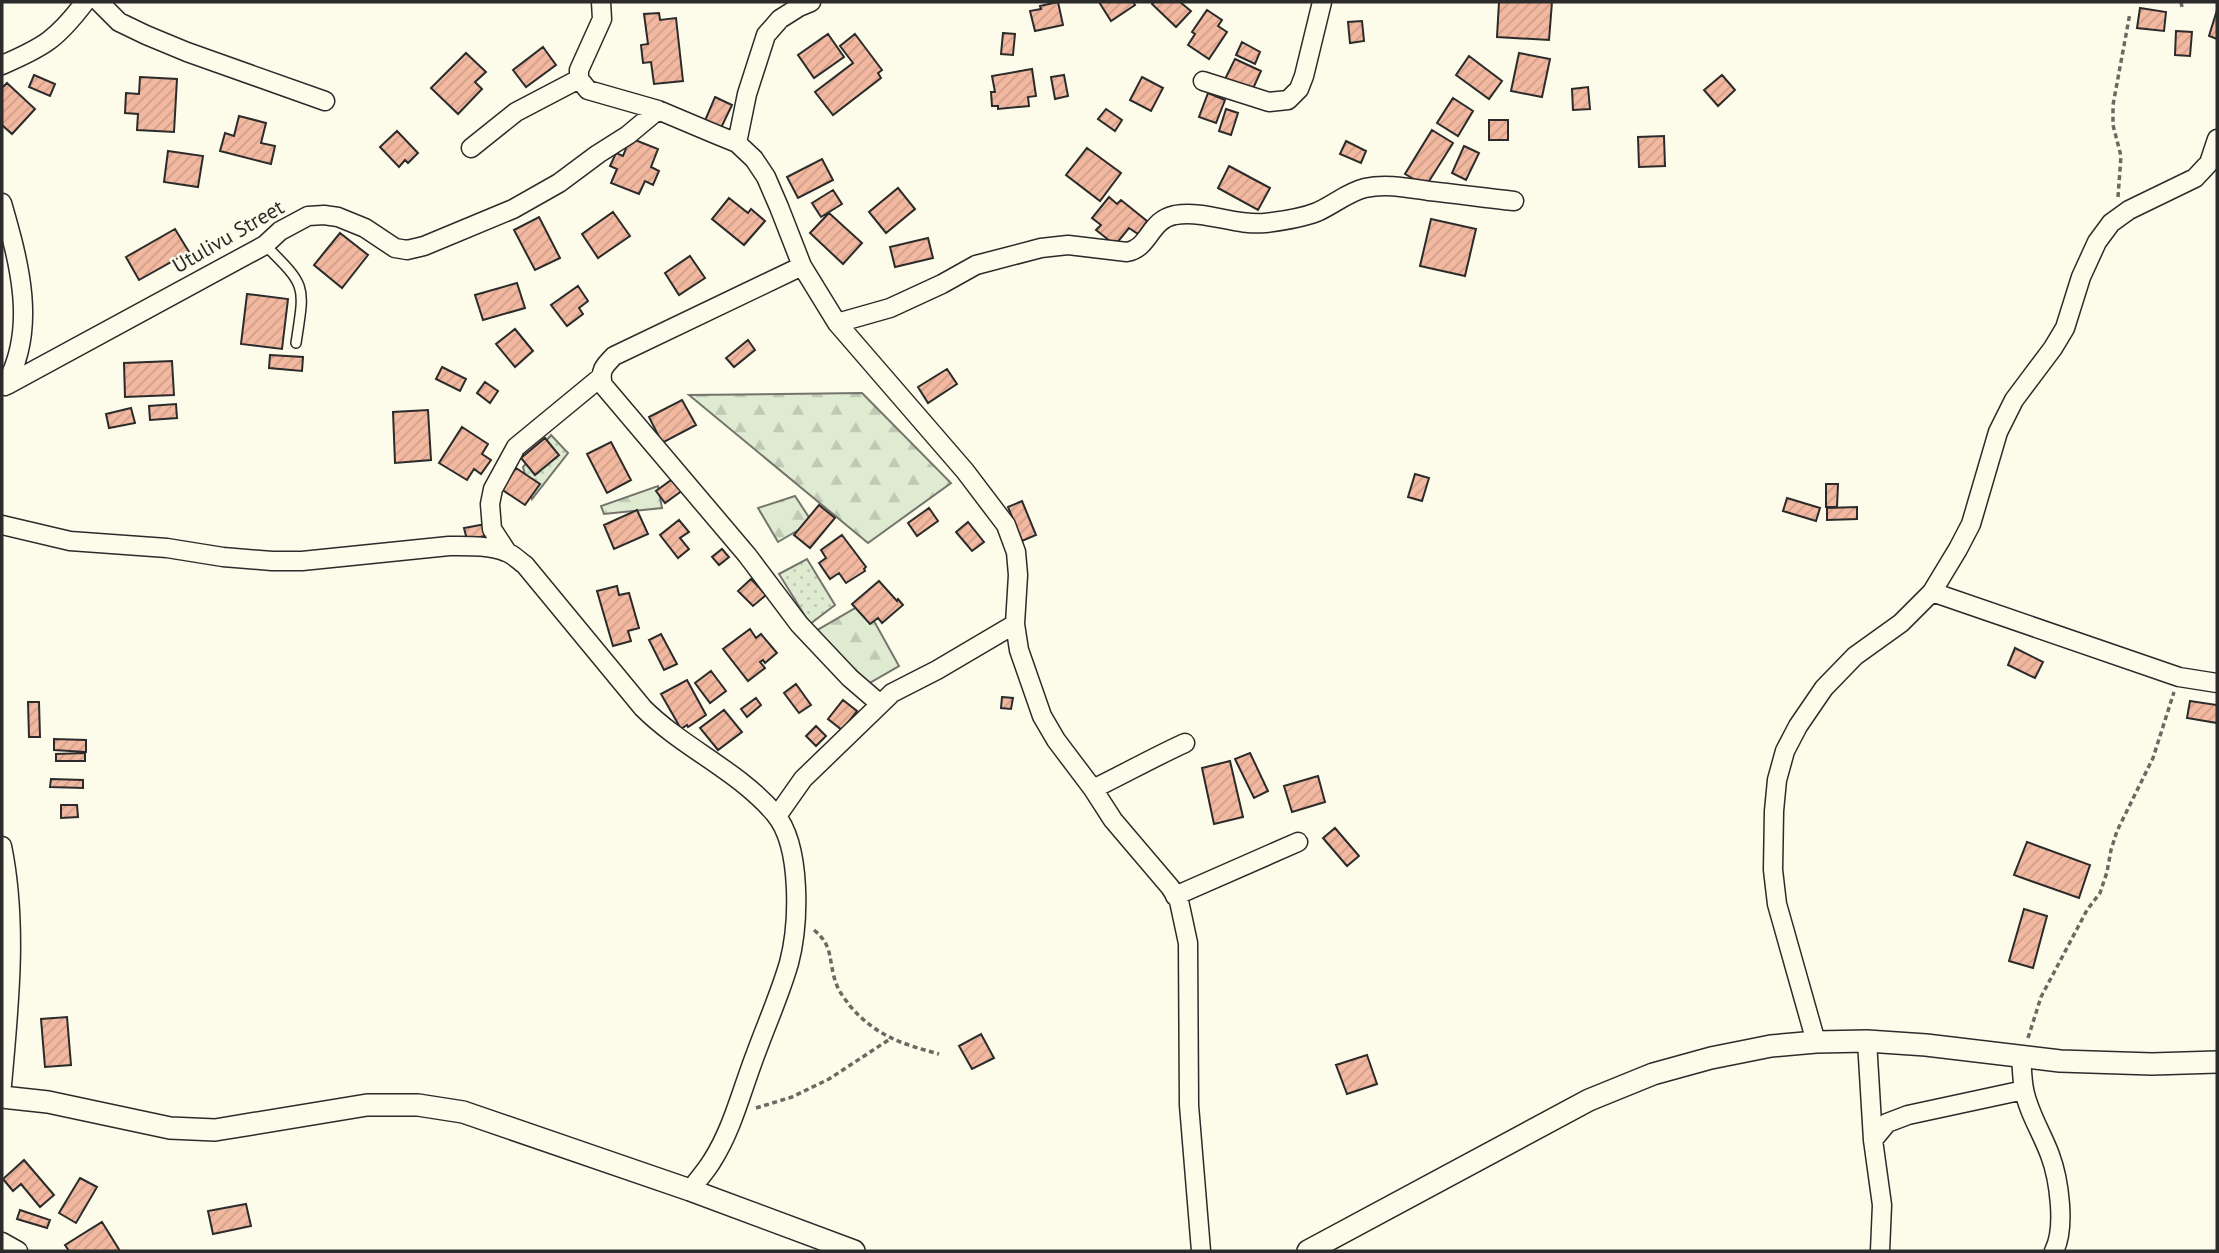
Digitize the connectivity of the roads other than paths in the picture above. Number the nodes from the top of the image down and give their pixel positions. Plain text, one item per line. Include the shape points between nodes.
1 (85, 2) edge
2 (99, 2) edge
3 (601, 2) edge
4 (811, 2) edge
5 (1322, 2) edge
6 (2, 65) edge
7 (579, 79) junction
8 (1203, 81) dead end
9 (325, 101) dead end
10 (658, 110) junction
11 (2217, 139) edge
12 (737, 143) junction
13 (471, 148) dead end
14 (1514, 201) dead end
15 (2, 203) edge
16 (265, 244) junction
17 (802, 266) junction
18 (837, 323) junction
19 (296, 343) dead end
20 (601, 377) junction
21 (4, 387) edge
22 (2, 524) edge
23 (507, 552) junction
24 (1932, 592) junction
25 (1015, 624) junction
26 (2217, 683) edge
27 (879, 703) junction
28 (1185, 743) dead end
29 (1093, 789) junction
30 (777, 816) junction
31 (1298, 842) dead end
32 (2, 846) edge
33 (1175, 896) junction
34 (1867, 1041) junction
35 (1816, 1042) junction
36 (2021, 1056) junction
37 (2217, 1062) edge
38 (2, 1085) edge
39 (2024, 1090) junction
40 (2, 1097) edge
41 (1873, 1140) junction
42 (690, 1191) junction
43 (2, 1242) edge
44 (18, 1251) edge
45 (855, 1251) edge
46 (1201, 1251) edge
47 (1308, 1251) edge
48 (1880, 1251) edge
49 (2054, 1251) edge

1 - 6 street via 50,41
2 - 9 street via 119,22 146,36
3 - 7 street via 601,19
4 - 12 street via 780,19 766,35
5 - 8 street via 1304,76 1288,100 1269,102
7 - 10 street via 594,93
7 - 13 street via 516,112
10 - 12 street
10 - 16 street, Utulivu Street via 525,203 424,246 395,248 365,228 324,215 308,216
11 - 24 street via 2210,163 2195,178 2139,204 2111,223 2097,242 2065,328 2014,400 1998,432 1971,523
12 - 17 street via 766,177
14 - 18 street via 1398,187 1365,188 1317,212 1266,223 1205,214 1177,215 1156,225 1134,251 1068,245 1041,248 976,265 890,308
15 - 21 street via 22,287 24,330
16 - 19 lane via 302,289
16 - 21 street, Utulivu Street
17 - 18 street
17 - 20 street via 614,356 602,368
18 - 25 street via 1006,525 1016,552
20 - 23 street via 516,447 493,489 492,529
20 - 27 street via 799,624
22 - 23 street via 70,541 272,561 449,546
23 - 30 street via 525,565 660,725 723,768
24 - 26 street via 2179,677
24 - 35 street via 1824,688 1785,751 1777,780 1773,811 1777,904
25 - 27 street
25 - 29 street via 1042,716
27 - 30 street via 803,779
28 - 29 street
29 - 33 street
30 - 42 street via 794,862 795,916 789,960 735,1114 712,1161
31 - 33 street
32 - 38 street via 11,955
33 - 46 street via 1188,943 1189,1105
34 - 35 street
34 - 36 street
34 - 41 street
35 - 47 street via 1711,1058 1653,1074 1589,1100
36 - 37 street via 2060,1061
36 - 39 street
39 - 41 street via 1908,1115 1887,1123
39 - 49 street via 2055,1175 2060,1222
40 - 42 street via 170,1128 215,1130 367,1105 418,1105 463,1112
41 - 48 street via 1882,1205
42 - 45 street
43 - 44 street

